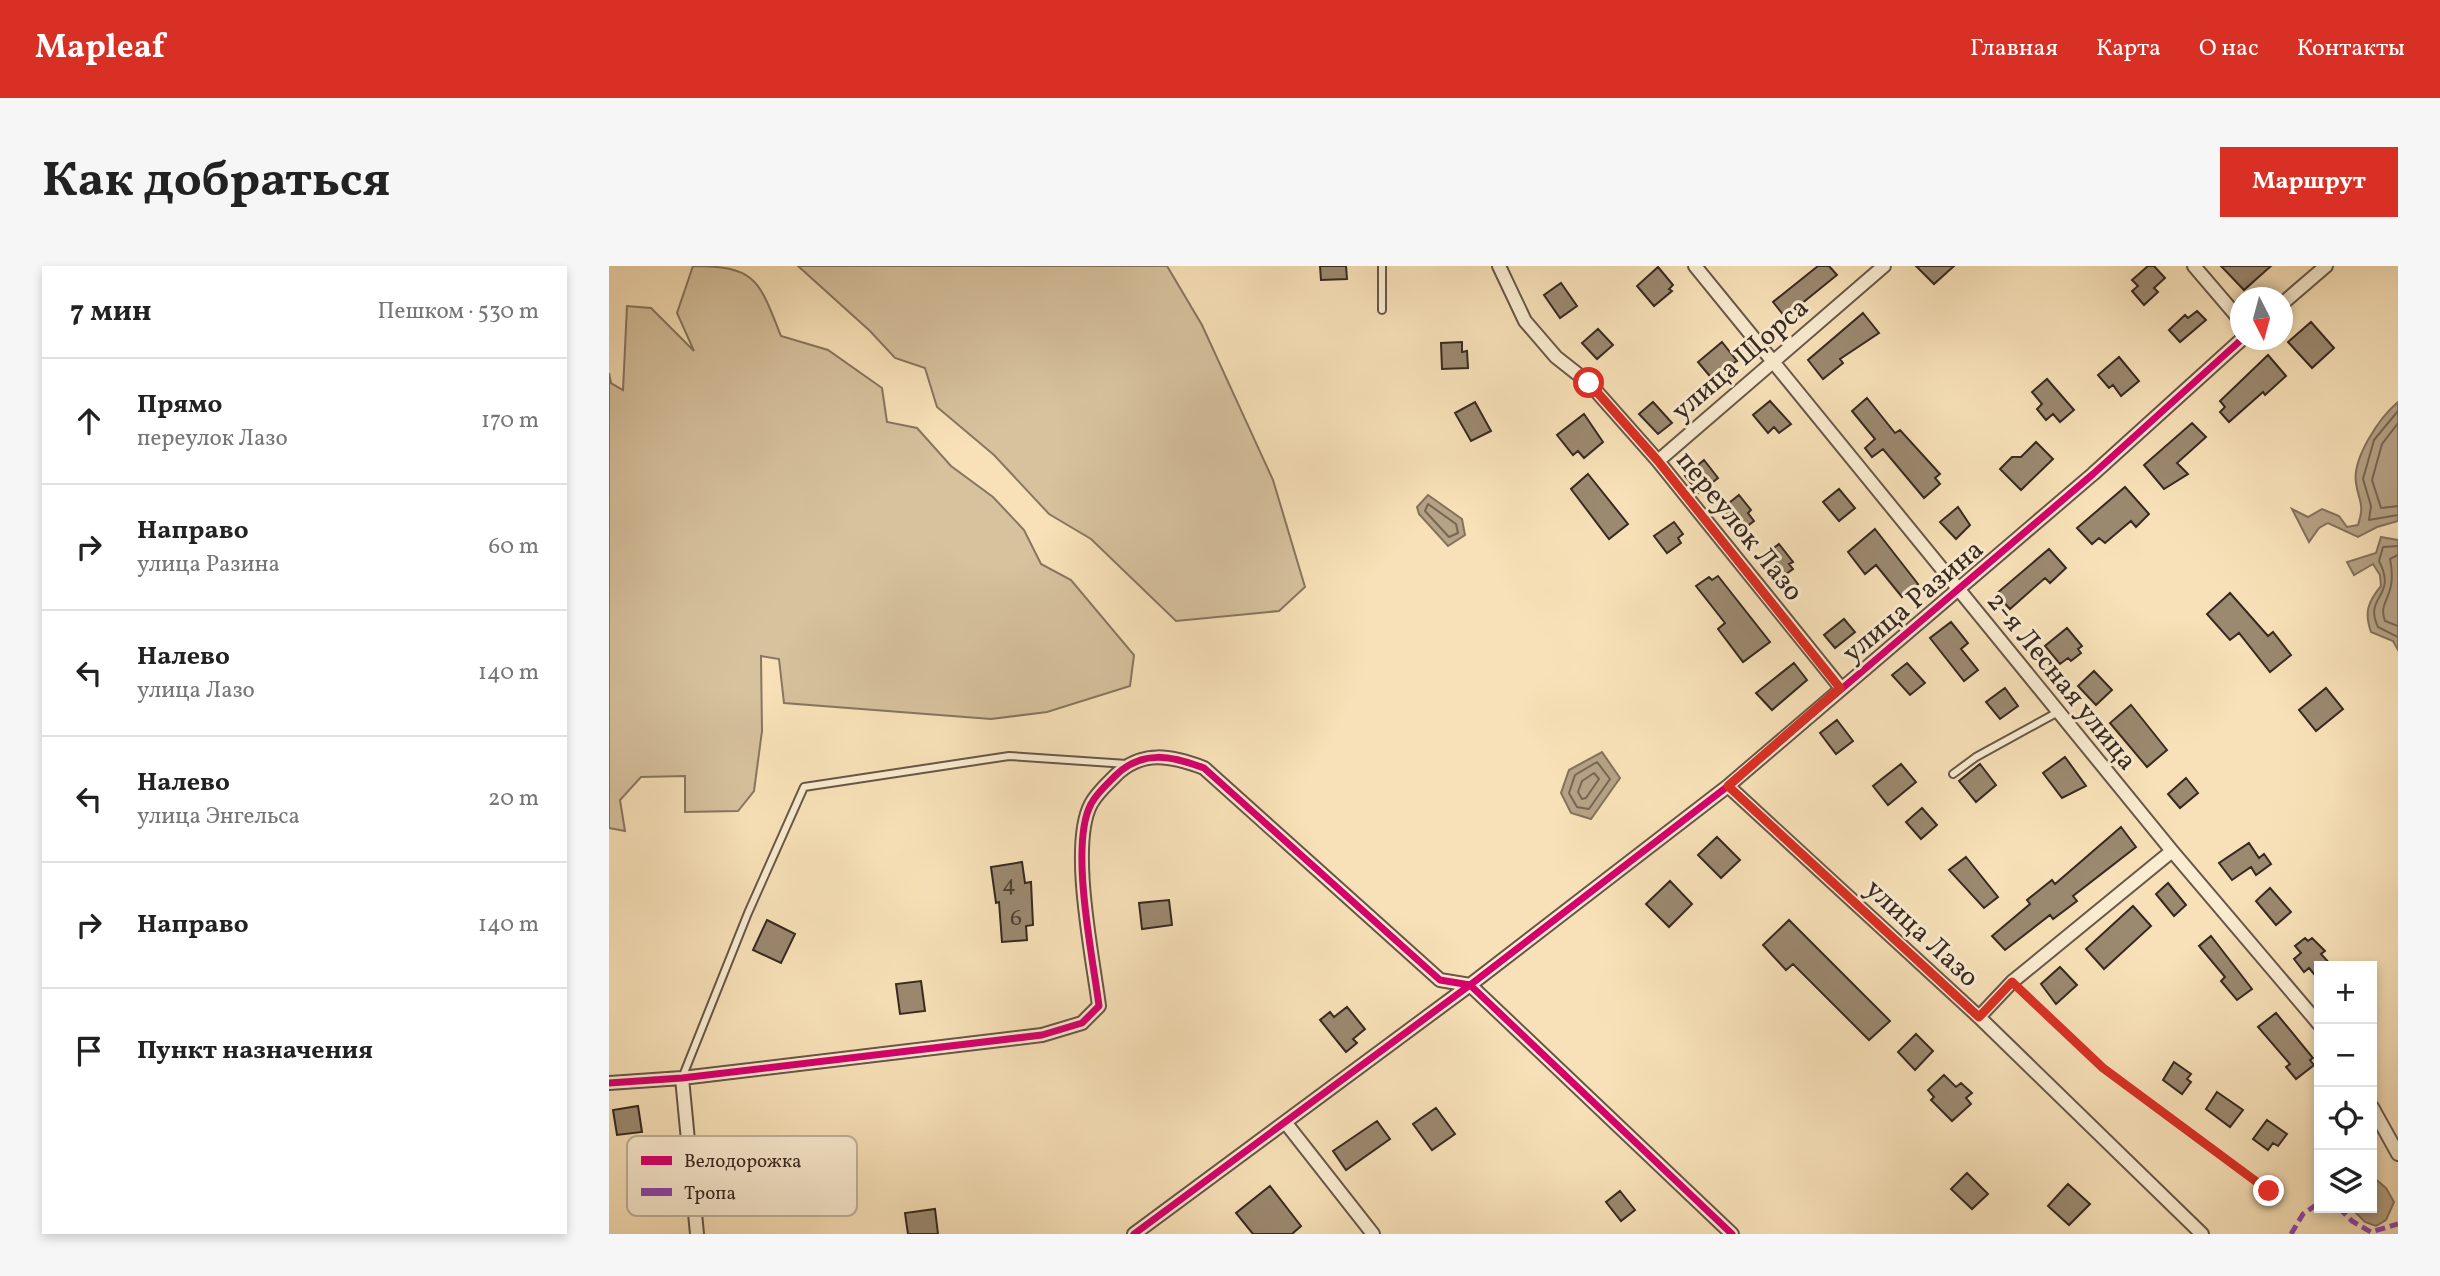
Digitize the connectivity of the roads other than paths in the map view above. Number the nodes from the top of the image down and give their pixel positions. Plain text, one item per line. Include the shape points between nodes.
1 (1382, 266) edge
2 (1499, 266) edge
3 (1695, 266) edge
4 (1884, 266) edge
5 (2195, 266) edge
6 (2326, 266) edge
7 (2293, 294) edge
8 (2230, 308) edge
9 (1382, 310) dead end
10 (2230, 350) edge
11 (1773, 360) junction
12 (1658, 461) junction
13 (1957, 589) junction
14 (1840, 688) junction
15 (2058, 712) junction
16 (1126, 764) junction
17 (1953, 774) dead end
18 (1728, 786) junction
19 (2172, 851) junction
20 (1470, 985) junction
21 (1979, 1017) junction
22 (2314, 1018) edge
23 (682, 1078) junction
24 (609, 1083) edge
25 (2377, 1116) edge
26 (1285, 1122) junction
27 (688, 1136) edge
28 (2398, 1154) edge
29 (695, 1216) edge
30 (697, 1234) edge
31 (1134, 1234) edge
32 (1373, 1234) edge
33 (1732, 1234) edge
34 (2201, 1234) edge

1 - 9 lane
2 - 12 street, переулок Лазо via 1525,321 1556,356 1589,383
3 - 11 street, 2-я Лесная улица
4 - 11 street, улица Щорса
5 - 8 street
6 - 7 street
10 - 13 street, улица Разина
11 - 12 street, улица Щорса
11 - 13 street, 2-я Лесная улица
12 - 14 street, переулок Лазо
13 - 14 street, улица Разина
13 - 15 street, 2-я Лесная улица
14 - 18 street, улица Разина
15 - 17 lane
15 - 19 street, 2-я Лесная улица
16 - 20 street via 1172,756 1204,768 1440,979
16 - 23 lane via 1009,756 804,787
16 - 23 street via 1091,804 1084,824 1080,850 1099,1006 1082,1023 1042,1035
18 - 20 street, улица Разина
18 - 21 street, улица Лазо
19 - 21 street via 2012,982
19 - 22 street, 2-я Лесная улица
20 - 26 street, улица Разина
20 - 33 street
21 - 34 street, улица Лазо
23 - 24 street
23 - 27 street
25 - 28 street
26 - 31 street, улица Разина
26 - 32 street
29 - 30 street

